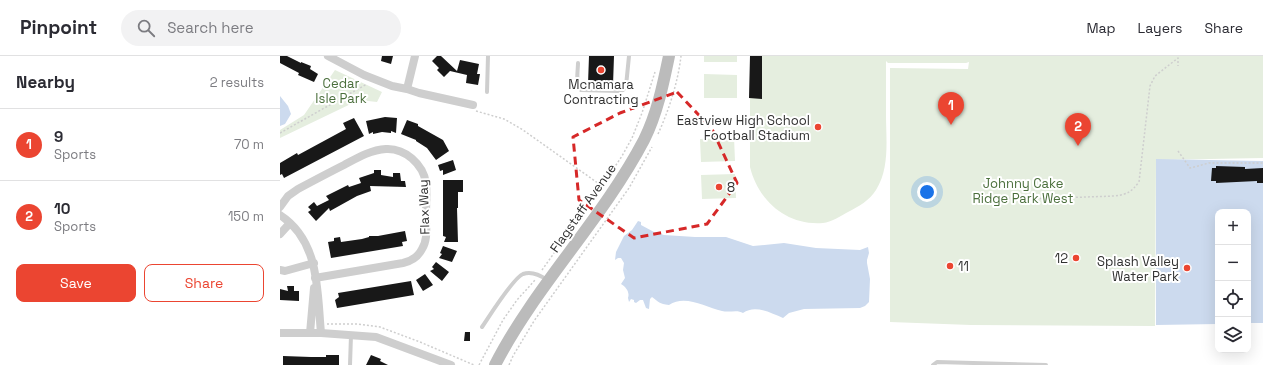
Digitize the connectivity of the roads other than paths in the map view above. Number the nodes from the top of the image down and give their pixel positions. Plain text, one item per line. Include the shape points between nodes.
1 (328, 56) edge
2 (416, 56) edge
3 (488, 56) edge
4 (629, 56) edge
5 (669, 56) edge
6 (578, 63) dead end
7 (407, 89) junction
8 (487, 92) dead end
9 (474, 108) road end
10 (280, 207) edge
11 (280, 215) edge
12 (290, 223) junction
13 (280, 234) edge
14 (314, 263) junction
15 (280, 270) edge
16 (315, 278) junction
17 (544, 278) junction
18 (482, 327) dead end
19 (280, 333) edge
20 (310, 333) junction
21 (321, 333) junction
22 (351, 334) junction
23 (350, 365) edge
24 (451, 365) edge
25 (495, 365) edge
26 (933, 365) edge
27 (1046, 365) edge

1 - 7 street via 377,80
2 - 7 street
3 - 8 lane
4 - 6 lane via 626,86 618,91 581,90 577,81
5 - 17 street, Flagstaff Avenue via 661,98 644,139 619,182
7 - 9 street
10 - 16 street, Flax Way via 288,196 298,189 373,151 387,149 403,152 415,161 423,173 426,189 426,241 416,257 403,263
11 - 12 street
12 - 13 street
12 - 14 street via 304,240
14 - 15 street
14 - 16 street
16 - 20 street
16 - 21 street
17 - 18 lane via 531,273 522,274
17 - 25 street, Flagstaff Avenue
19 - 20 street
20 - 21 street
21 - 22 street
22 - 23 lane
22 - 24 street via 376,337
26 - 27 lane via 937,362 965,362

